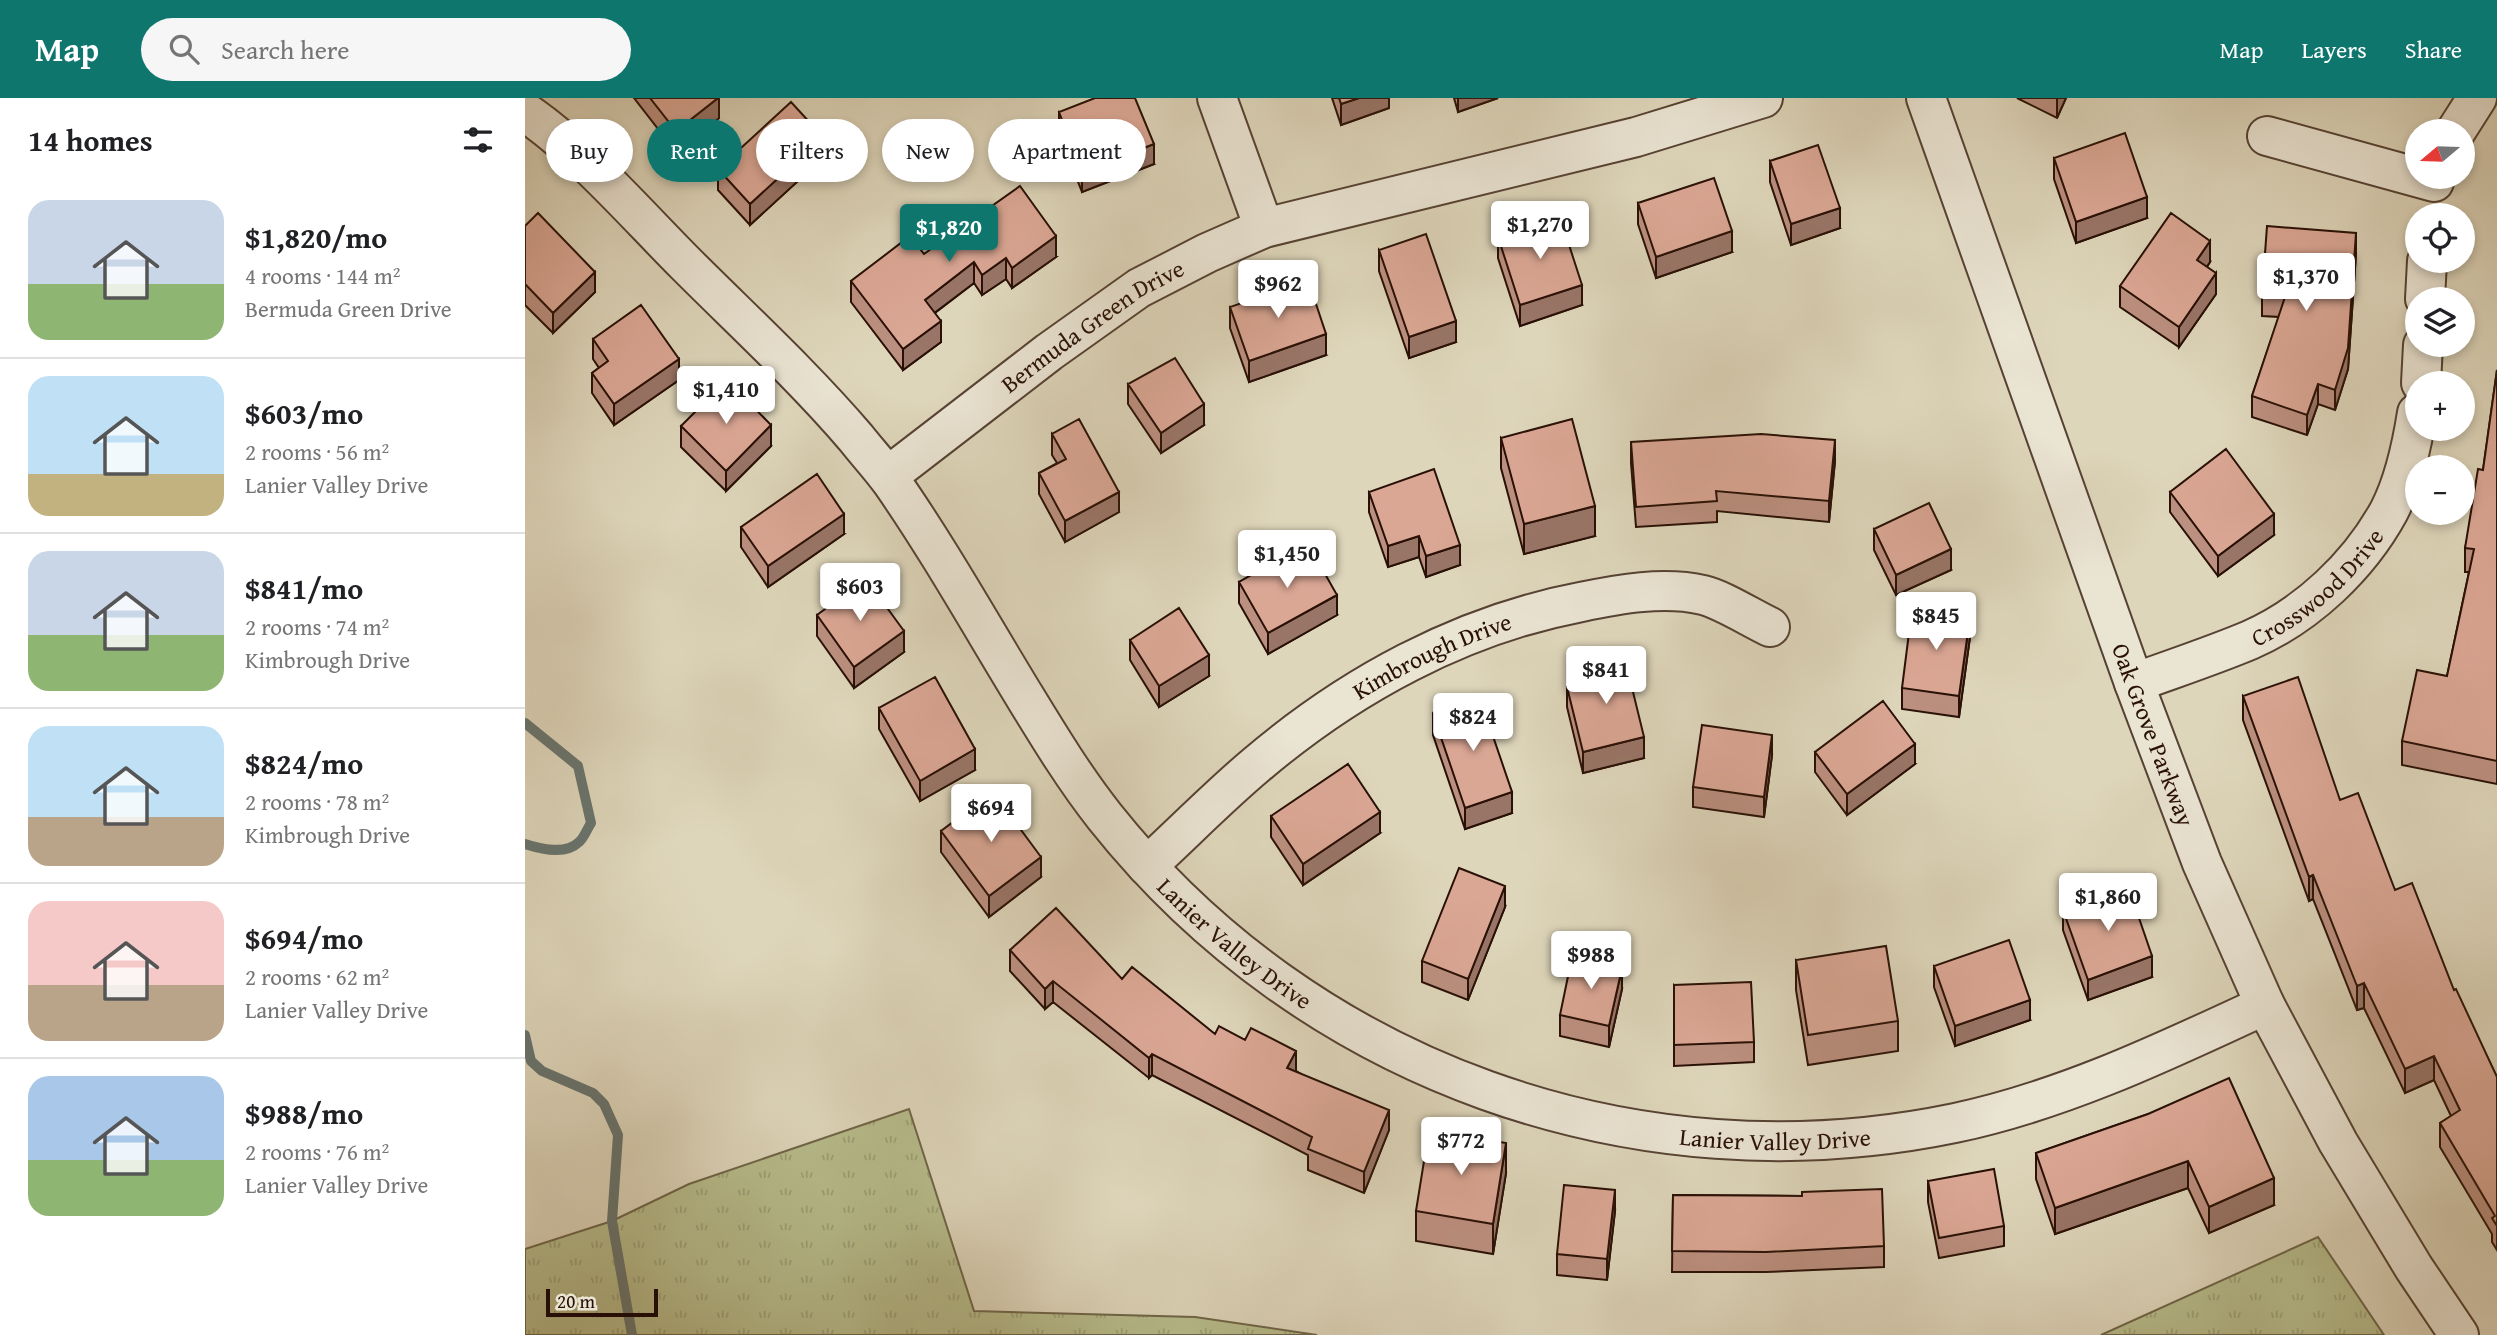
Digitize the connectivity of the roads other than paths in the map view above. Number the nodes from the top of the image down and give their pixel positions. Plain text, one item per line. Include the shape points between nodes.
1 (1217, 98) edge
2 (1763, 98) edge
3 (1926, 98) edge
4 (2477, 98) edge
5 (525, 112) edge
6 (2464, 119) edge
7 (2267, 136) dead end
8 (2433, 191) edge
9 (1264, 228) junction
10 (2410, 441) edge
11 (888, 476) junction
12 (1770, 627) dead end
13 (2134, 683) junction
14 (1147, 866) junction
15 (2265, 1005) junction
16 (2459, 1335) edge

1 - 9 street
2 - 9 street, Bermuda Green Drive via 1636,138
3 - 13 street, Oak Grove Parkway
4 - 6 street
5 - 11 street, Lanier Valley Drive via 574,152 827,405
7 - 8 street
9 - 11 street, Bermuda Green Drive via 1128,296
10 - 13 street, Crosswood Drive via 2389,510 2367,543 2319,596 2251,640
11 - 14 street, Lanier Valley Drive via 1057,749 1102,814
12 - 14 street, Kimbrough Drive via 1704,595 1662,592 1546,608 1468,635 1395,668 1316,718 1256,765
13 - 15 street, Oak Grove Parkway via 2202,863
14 - 15 street, Lanier Valley Drive via 1180,901 1278,982 1402,1057 1547,1111 1674,1136 1832,1139 1957,1123 2093,1080
15 - 16 street, Oak Grove Parkway via 2338,1142

